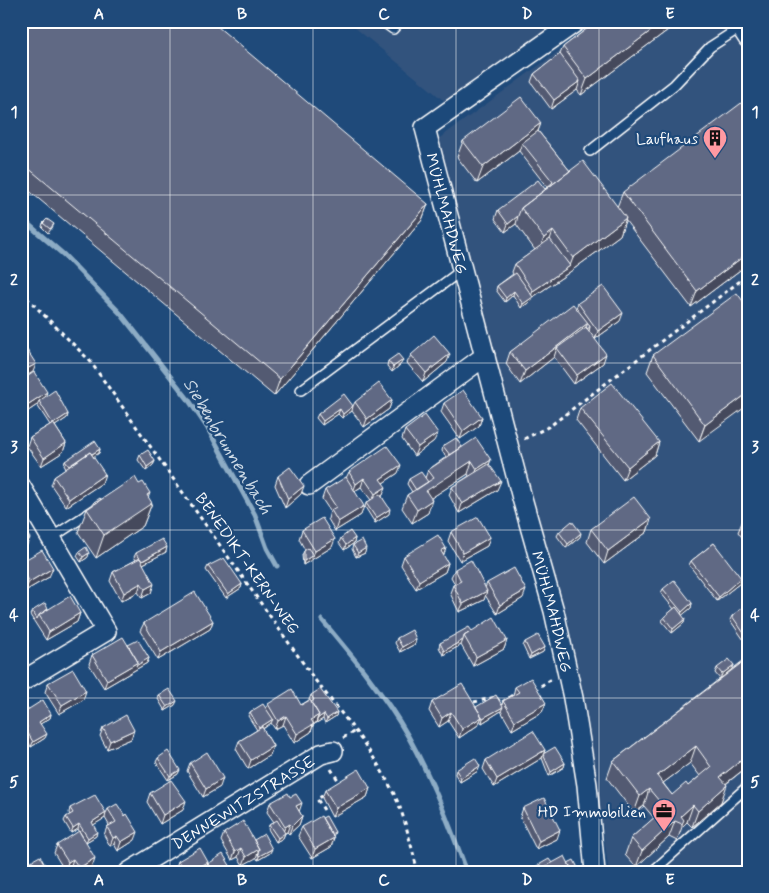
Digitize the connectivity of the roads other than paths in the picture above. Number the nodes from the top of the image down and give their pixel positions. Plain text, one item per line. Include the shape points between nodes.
1 (382, 21) edge
2 (400, 21) edge
3 (577, 21) edge
4 (742, 29) edge
5 (590, 151) dead end
6 (462, 270) junction
7 (485, 356) junction
8 (301, 390) dead end
9 (309, 485) dead end
10 (21, 487) edge
11 (94, 510) edge
12 (51, 538) junction
13 (21, 682) edge
14 (327, 752) road end
15 (748, 786) edge
16 (129, 872) edge
17 (595, 872) edge
18 (652, 872) edge

1 - 2 lane via 393,29
3 - 6 street, MÜHLMAHDWEG via 425,128
4 - 5 lane via 710,47 674,85
6 - 7 street, MÜHLMAHDWEG
6 - 8 lane
7 - 9 street
7 - 17 street, MÜHLMAHDWEG via 567,670 587,785
10 - 12 street
11 - 12 lane
12 - 13 street via 106,631
14 - 16 street, DENNEWITZSTRASSE
15 - 18 lane

